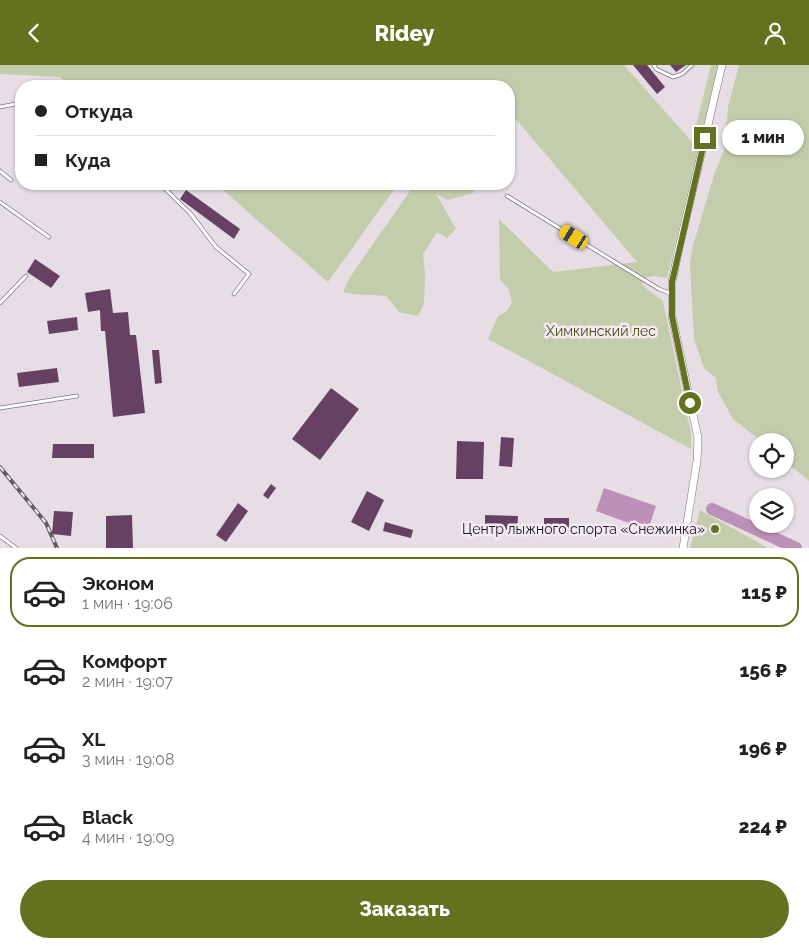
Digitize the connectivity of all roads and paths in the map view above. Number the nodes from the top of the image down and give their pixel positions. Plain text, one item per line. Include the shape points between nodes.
1 (654, 65) edge
2 (692, 65) edge
3 (722, 65) edge
4 (15, 104) edge
5 (0, 107) edge
6 (0, 171) edge
7 (11, 180) dead end
8 (166, 190) edge
9 (507, 195) dead end
10 (0, 202) edge
11 (49, 237) dead end
12 (26, 275) dead end
13 (234, 294) dead end
14 (672, 294) junction
15 (1, 301) edge
16 (76, 396) dead end
17 (0, 408) edge
18 (0, 536) edge
19 (16, 548) edge
20 (683, 548) edge

1 - 2 lane via 673,77
3 - 14 street via 679,248
4 - 5 lane
6 - 7 lane
8 - 13 lane via 190,213 216,247 249,274
9 - 14 lane
10 - 11 lane
12 - 15 lane
14 - 20 street via 672,316 698,439
16 - 17 lane
18 - 19 lane

